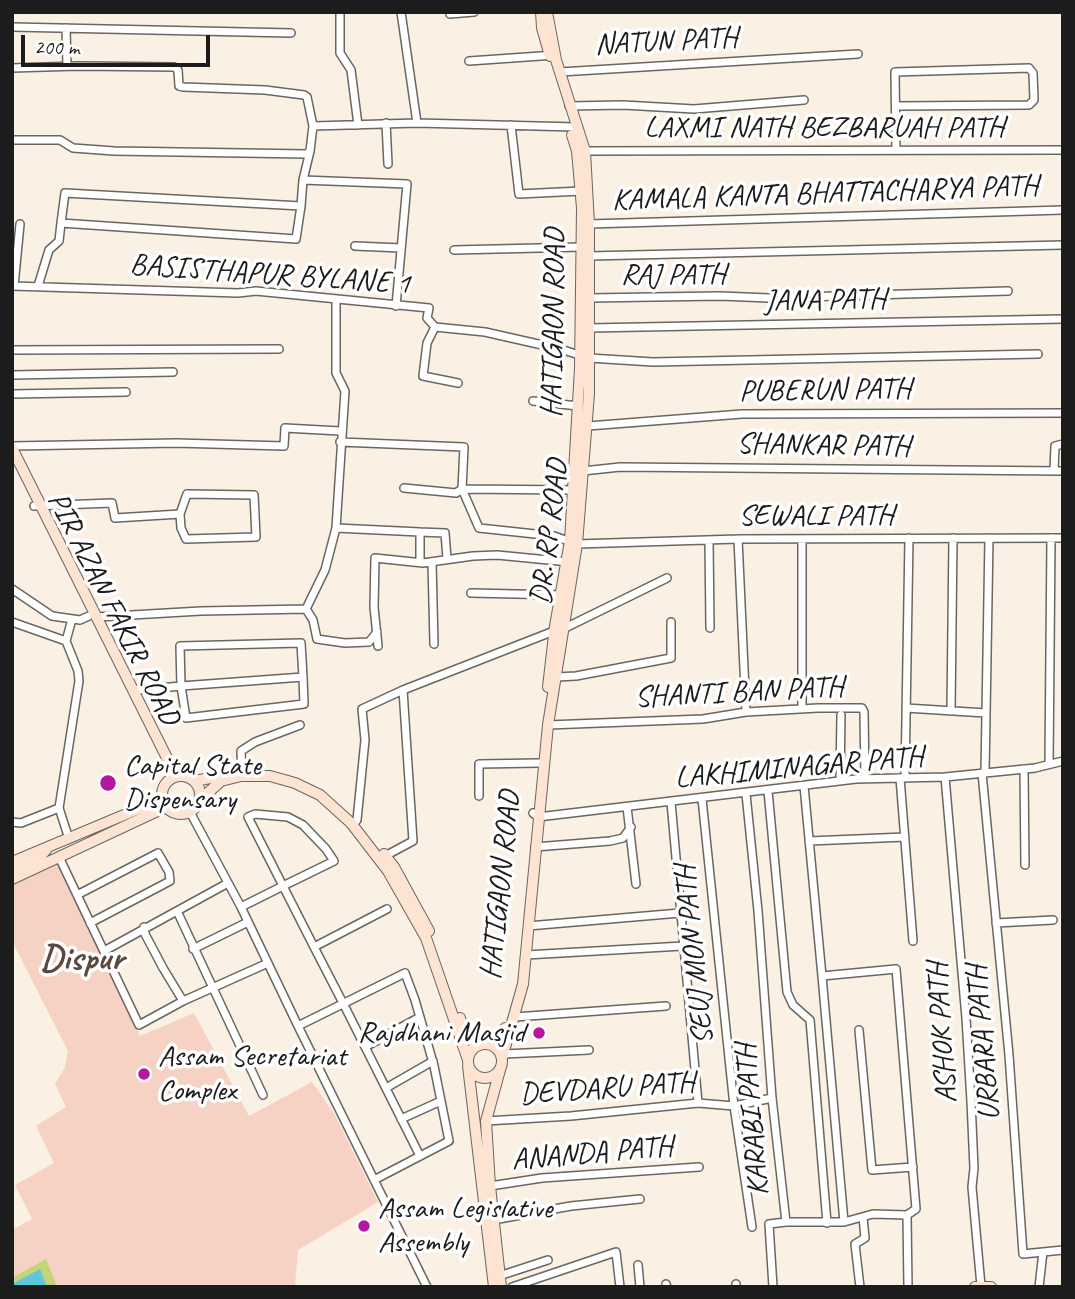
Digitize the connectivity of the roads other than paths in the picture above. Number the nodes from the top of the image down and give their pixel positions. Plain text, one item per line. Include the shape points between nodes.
1 (340, 12) edge
2 (401, 12) edge
3 (474, 12) edge
4 (541, 12) edge
5 (547, 12) edge
6 (450, 14) dead end
7 (12, 27) edge
8 (65, 28) junction
9 (291, 33) dead end
10 (858, 54) dead end
11 (552, 55) junction
12 (469, 61) dead end
13 (67, 66) junction
14 (12, 68) edge
15 (560, 72) junction
16 (804, 100) dead end
17 (569, 106) junction
18 (897, 106) junction
19 (386, 123) junction
20 (416, 123) junction
21 (358, 125) junction
22 (511, 125) junction
23 (313, 126) junction
24 (572, 127) junction
25 (12, 141) edge
26 (1063, 149) edge
27 (896, 150) junction
28 (310, 151) junction
29 (581, 151) junction
30 (388, 164) dead end
31 (303, 180) junction
32 (580, 191) junction
33 (302, 206) junction
34 (1063, 210) edge
35 (20, 223) dead end
36 (61, 223) junction
37 (589, 224) junction
38 (1063, 244) edge
39 (355, 246) dead end
40 (581, 247) junction
41 (401, 248) junction
42 (454, 250) dead end
43 (589, 256) junction
44 (13, 286) edge
45 (38, 286) junction
46 (1008, 290) dead end
47 (589, 298) junction
48 (336, 300) junction
49 (396, 306) junction
50 (1063, 319) edge
51 (435, 327) junction
52 (589, 328) junction
53 (279, 349) dead end
54 (12, 350) edge
55 (1038, 354) dead end
56 (585, 357) junction
57 (173, 372) dead end
58 (12, 375) edge
59 (458, 383) dead end
60 (126, 392) dead end
61 (12, 394) edge
62 (533, 401) dead end
63 (578, 405) junction
64 (1063, 413) edge
65 (588, 426) junction
66 (340, 431) junction
67 (340, 442) junction
68 (1063, 444) edge
69 (12, 447) edge
70 (12, 462) edge
71 (583, 471) junction
72 (1054, 471) junction
73 (1063, 471) edge
74 (404, 488) dead end
75 (461, 489) junction
76 (573, 490) junction
77 (38, 506) junction
78 (180, 514) junction
79 (336, 528) junction
80 (420, 532) junction
81 (909, 538) junction
82 (953, 538) junction
83 (989, 538) junction
84 (1051, 538) junction
85 (1063, 538) edge
86 (802, 539) junction
87 (709, 540) junction
88 (738, 540) junction
89 (574, 542) junction
90 (447, 559) junction
91 (420, 562) junction
92 (432, 562) junction
93 (570, 562) junction
94 (667, 578) dead end
95 (12, 589) edge
96 (471, 593) dead end
97 (561, 595) junction
98 (306, 609) junction
99 (93, 617) junction
100 (72, 619) junction
101 (12, 622) edge
102 (671, 622) dead end
103 (710, 628) dead end
104 (559, 630) junction
105 (377, 632) junction
106 (66, 642) junction
107 (434, 644) dead end
108 (378, 646) dead end
109 (303, 677) junction
110 (556, 677) junction
111 (181, 687) junction
112 (133, 690) junction
113 (403, 691) junction
114 (906, 708) junction
115 (802, 709) junction
116 (950, 710) junction
117 (746, 712) junction
118 (986, 713) junction
119 (841, 715) dead end
120 (300, 725) dead end
121 (548, 725) junction
122 (1063, 761) edge
123 (539, 763) junction
124 (1049, 764) junction
125 (1024, 769) junction
126 (242, 773) junction
127 (984, 773) junction
128 (945, 777) junction
129 (173, 778) junction
130 (903, 778) junction
131 (865, 779) junction
132 (195, 781) junction
133 (840, 781) junction
134 (804, 786) junction
135 (768, 791) junction
136 (746, 793) junction
137 (479, 796) dead end
138 (702, 799) junction
139 (200, 800) junction
140 (671, 802) junction
141 (164, 803) junction
142 (627, 807) junction
143 (59, 808) junction
144 (190, 812) junction
145 (535, 815) junction
146 (12, 822) edge
147 (355, 823) junction
148 (631, 827) junction
149 (905, 837) junction
150 (69, 839) junction
151 (810, 841) junction
152 (49, 847) junction
153 (536, 847) junction
154 (385, 856) junction
155 (59, 857) junction
156 (12, 862) edge
157 (1026, 865) dead end
158 (12, 870) edge
159 (12, 879) edge
160 (228, 883) junction
161 (636, 884) dead end
162 (283, 886) junction
163 (77, 895) junction
164 (241, 907) junction
165 (387, 909) dead end
166 (177, 911) junction
167 (680, 914) junction
168 (1053, 920) dead end
169 (248, 922) junction
170 (90, 923) junction
171 (996, 923) junction
172 (528, 926) junction
173 (144, 928) junction
174 (913, 941) dead end
175 (683, 946) junction
176 (314, 947) junction
177 (194, 948) junction
178 (104, 951) junction
179 (526, 955) junction
180 (268, 963) junction
181 (822, 976) junction
182 (213, 987) junction
183 (183, 1001) junction
184 (344, 1005) junction
185 (666, 1006) dead end
186 (420, 1017) junction
187 (514, 1017) junction
188 (298, 1026) junction
189 (859, 1030) dead end
190 (482, 1045) junction
191 (365, 1046) junction
192 (589, 1050) dead end
193 (503, 1056) junction
194 (433, 1061) junction
195 (468, 1063) junction
196 (500, 1070) junction
197 (386, 1088) junction
198 (263, 1095) dead end
199 (772, 1098) junction
200 (441, 1101) junction
201 (698, 1104) junction
202 (734, 1106) junction
203 (401, 1119) junction
204 (486, 1121) junction
205 (420, 1156) junction
206 (699, 1167) dead end
207 (913, 1167) junction
208 (374, 1180) junction
209 (490, 1186) junction
210 (640, 1199) dead end
211 (907, 1215) junction
212 (863, 1217) junction
213 (493, 1220) junction
214 (786, 1222) junction
215 (844, 1222) junction
216 (827, 1223) junction
217 (752, 1227) dead end
218 (1063, 1250) edge
219 (1043, 1252) junction
220 (548, 1260) dead end
221 (638, 1265) dead end
222 (500, 1281) edge
223 (983, 1286) edge
224 (427, 1287) edge
225 (494, 1287) edge
226 (512, 1287) edge
227 (620, 1287) edge
228 (640, 1287) edge
229 (773, 1287) edge
230 (860, 1287) edge
231 (908, 1287) edge
232 (1039, 1287) edge

1 - 21 street via 340,53 351,70
2 - 20 street
3 - 6 street
4 - 11 main road
5 - 11 main road, DR. RP ROAD
7 - 8 street
8 - 9 street
8 - 13 street
10 - 15 street, NATUN PATH
11 - 12 street
11 - 15 main road, DR. RP ROAD
11 - 24 main road
13 - 14 street
13 - 23 street via 174,67 183,87 299,93 307,97
15 - 17 main road, DR. RP ROAD
16 - 17 street via 694,109
17 - 24 main road, DR. RP ROAD
18 - 18 street via 1028,105 1034,100 1033,73 1029,68 895,72
18 - 27 street
19 - 20 street
19 - 21 street
19 - 30 street
20 - 22 street
21 - 23 street
22 - 24 street
22 - 32 street via 519,194
23 - 28 street
24 - 29 main road, DR. RP ROAD
25 - 28 street via 60,139 73,148 114,151
26 - 27 street, LAXMI NATH BEZBARUAH PATH
27 - 29 street, LAXMI NATH BEZBARUAH PATH
28 - 31 street
29 - 32 main road, HATIGAON ROAD
29 - 37 main road, DR. RP ROAD
31 - 33 street
31 - 41 street via 407,184
32 - 40 main road, HATIGAON ROAD
33 - 36 street via 65,193
33 - 36 street via 296,239
34 - 37 street, KAMALA KANTA BHATTACHARYA PATH
35 - 44 street
36 - 45 street via 59,241 49,250
37 - 43 main road, DR. RP ROAD
38 - 43 street
39 - 41 street
40 - 42 street
40 - 56 main road, HATIGAON ROAD
41 - 49 street
43 - 47 main road, DR. RP ROAD
44 - 45 street, BASISTHAPUR BYLANE 1
45 - 48 street, BASISTHAPUR BYLANE 1 via 256,291
46 - 47 street, RAJ PATH
47 - 52 main road, DR. RP ROAD
48 - 49 street, BASISTHAPUR BYLANE 1
48 - 66 street via 336,373 345,391
49 - 51 street, BASISTHAPUR BYLANE 1 via 429,308 428,318
50 - 52 street, JANA PATH
51 - 56 street, BASISTHAPUR BYLANE 1 via 485,332
51 - 59 street via 427,342 423,376
52 - 56 main road, DR. RP ROAD
53 - 54 street
55 - 56 street, BASISTHAPUR BYLANE 1 via 653,362
56 - 63 main road, HATIGAON ROAD
56 - 65 main road, DR. RP ROAD
57 - 58 street
60 - 61 street
62 - 63 street
63 - 76 main road, HATIGAON ROAD
64 - 65 street, PUBERUN PATH via 742,414
65 - 71 main road, DR. RP ROAD
66 - 67 street
66 - 69 street via 285,428 284,446
67 - 75 street via 464,447
67 - 79 street
68 - 72 street via 1055,446
69 - 77 main road, PIR AZAN FAKIR ROAD
70 - 77 main road, PIR AZAN FAKIR ROAD
71 - 72 street, SHANKAR PATH via 620,467
71 - 89 main road, DR. RP ROAD
72 - 73 street, SHANKAR PATH
74 - 75 street via 456,493
75 - 76 street
75 - 89 street, SEWALI PATH via 479,528
76 - 89 main road, HATIGAON ROAD
77 - 78 street via 112,503 115,518
77 - 99 main road, PIR AZAN FAKIR ROAD
78 - 78 street via 187,494 254,495 256,537 186,539
79 - 80 street
79 - 98 street via 325,570
80 - 90 street via 444,533
80 - 91 street
81 - 82 street, SEWALI PATH
81 - 86 street, SEWALI PATH
81 - 114 street
82 - 83 street, SEWALI PATH
82 - 116 street
83 - 84 street, SEWALI PATH
83 - 118 street, URBARA PATH
84 - 85 street, SEWALI PATH
84 - 124 street
86 - 88 street, SEWALI PATH
86 - 115 street
87 - 88 street, SEWALI PATH
87 - 89 street, SEWALI PATH
87 - 103 street
88 - 117 street
89 - 93 main road, DR. RP ROAD
90 - 92 street
90 - 93 street via 497,555
91 - 92 street
91 - 105 street via 375,558
92 - 107 street
93 - 97 main road, HATIGAON ROAD
93 - 104 main road, DR. RP ROAD
94 - 104 street
95 - 100 street via 52,616
96 - 97 street
97 - 104 main road, HATIGAON ROAD
98 - 99 street
98 - 105 street via 317,639 369,642
99 - 100 street
99 - 112 main road
99 - 129 main road, PIR AZAN FAKIR ROAD
100 - 106 street
101 - 106 street
102 - 110 street via 671,658
104 - 110 main road, DR. RP ROAD
104 - 113 street
104 - 123 main road, HATIGAON ROAD
105 - 108 street
106 - 143 street via 79,681
109 - 111 street
109 - 111 street via 304,705 186,718
109 - 111 street via 301,643 180,646
110 - 121 main road, DR. RP ROAD
111 - 112 street
112 - 129 main road
113 - 147 street via 362,709 365,740
113 - 154 street via 412,841
114 - 116 street
114 - 130 street
115 - 117 street, SHANTI BAN PATH
115 - 131 street, SHANTI BAN PATH via 863,710
116 - 118 street
117 - 121 street, SHANTI BAN PATH via 704,719
118 - 127 street, URBARA PATH
119 - 133 street
120 - 126 street via 241,751
121 - 145 main road, DR. RP ROAD
122 - 124 street, LAKHIMINAGAR PATH
123 - 137 street via 479,764
123 - 145 main road, HATIGAON ROAD
124 - 125 street, LAKHIMINAGAR PATH
125 - 127 street, LAKHIMINAGAR PATH
125 - 157 street
126 - 132 main road
126 - 147 main road via 272,771 296,777 324,791
127 - 128 street, LAKHIMINAGAR PATH
127 - 171 street, URBARA PATH
128 - 130 street, LAKHIMINAGAR PATH
128 - 223 street, ASHOK PATH via 966,1018 972,1187
129 - 132 main road
129 - 141 main road via 163,788
130 - 131 street, LAKHIMINAGAR PATH
130 - 149 street
131 - 133 street, LAKHIMINAGAR PATH
132 - 139 main road
133 - 134 street, LAKHIMINAGAR PATH
134 - 135 street, LAKHIMINAGAR PATH
134 - 151 street
135 - 136 street, LAKHIMINAGAR PATH
135 - 216 street via 787,992 793,1005 810,1020
136 - 138 street, LAKHIMINAGAR PATH
136 - 199 street, KARABI PATH
138 - 140 street, LAKHIMINAGAR PATH
138 - 202 street, SEUJ MON PATH
139 - 144 main road
139 - 147 main road via 221,781 270,776 320,795
140 - 142 street, LAKHIMINAGAR PATH
140 - 167 street
141 - 144 main road via 177,814
141 - 150 main road
141 - 155 main road
142 - 145 street, LAKHIMINAGAR PATH
142 - 148 street
143 - 146 street via 21,823
143 - 150 street
144 - 160 street
145 - 153 main road, DR. RP ROAD
145 - 190 main road, HATIGAON ROAD via 519,978 503,1038
147 - 154 main road
147 - 195 main road via 426,938
148 - 153 street via 623,838 610,841
148 - 161 street
149 - 151 street
149 - 174 street
150 - 152 main road
151 - 181 street
152 - 156 main road
152 - 158 main road via 37,860
153 - 172 main road, DR. RP ROAD
154 - 190 main road via 431,933 463,1028
155 - 159 main road
155 - 163 street
160 - 164 street
160 - 166 street
162 - 162 street via 334,862 316,836 288,817 248,817
162 - 164 street
162 - 176 street
163 - 170 street
163 - 170 street via 158,853 169,872 170,881
164 - 169 street
165 - 176 street
166 - 173 street
166 - 177 street
167 - 172 street
167 - 175 street
168 - 171 street
169 - 177 street
169 - 180 street
170 - 178 street
171 - 219 street, URBARA PATH via 1023,1254
172 - 179 main road, DR. RP ROAD
173 - 178 street
173 - 183 street
175 - 179 street
175 - 201 street
176 - 184 street
177 - 182 street
178 - 183 street via 139,1025
179 - 187 main road, DR. RP ROAD
180 - 182 street
180 - 188 street
181 - 207 street via 896,970
181 - 215 street
182 - 183 street
182 - 198 street
184 - 186 street via 405,973
184 - 188 street
184 - 191 street
185 - 187 street
186 - 191 street
186 - 194 street
187 - 193 main road, DR. RP ROAD
188 - 208 street
189 - 207 street via 873,1170
190 - 193 main road
190 - 195 main road via 469,1054
191 - 197 street
192 - 193 street
193 - 196 main road
194 - 197 street
194 - 200 street
195 - 196 main road via 480,1078
195 - 225 main road
196 - 204 main road
197 - 203 street
199 - 202 street, DEVDARU PATH
199 - 214 street, KARABI PATH
200 - 203 street
200 - 205 street via 449,1141
201 - 202 street, DEVDARU PATH
201 - 204 street, DEVDARU PATH
202 - 217 street, SEUJ MON PATH
203 - 205 street
204 - 209 main road
205 - 208 street
206 - 209 street, ANANDA PATH
207 - 211 street via 916,1209
208 - 224 street
209 - 213 main road
210 - 213 street
211 - 212 street, KARABI PATH
211 - 231 street
212 - 215 street, KARABI PATH
212 - 230 street via 865,1238 855,1244
213 - 222 main road
214 - 216 street, KARABI PATH
214 - 229 street via 769,1224
215 - 216 street, KARABI PATH
218 - 219 street
219 - 232 street
220 - 222 street
221 - 228 street
226 - 227 street via 616,1252

